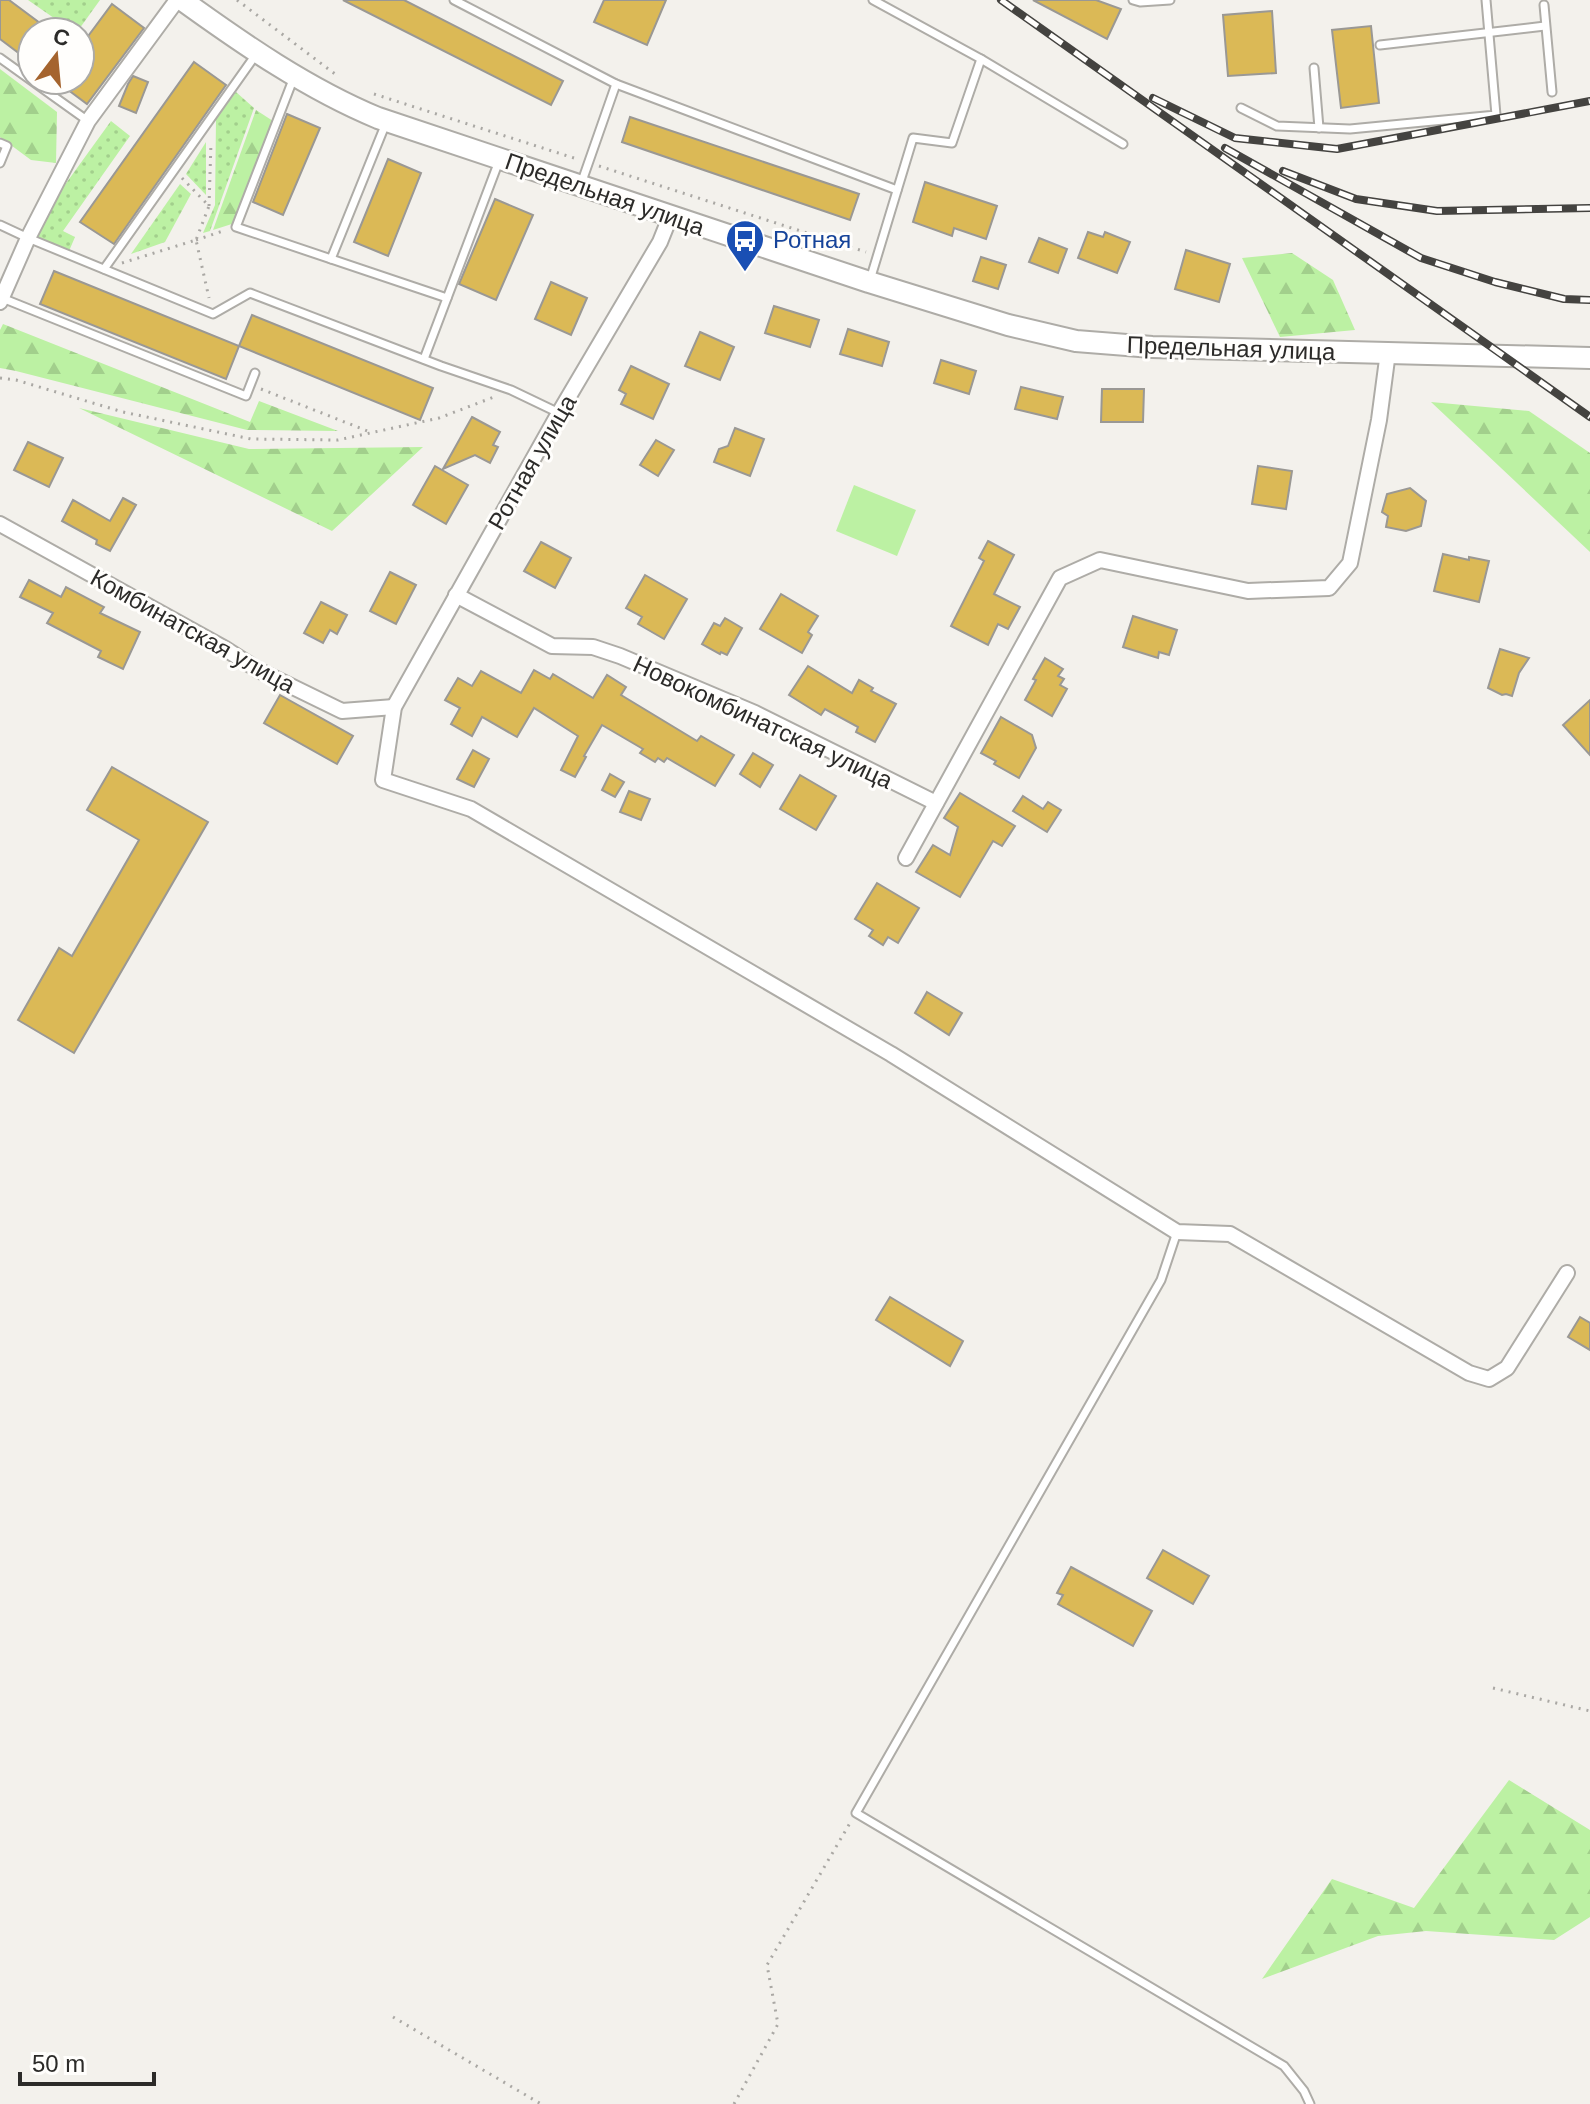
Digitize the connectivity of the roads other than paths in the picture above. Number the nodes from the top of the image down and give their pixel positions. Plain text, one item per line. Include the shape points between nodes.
1 (179, 0) edge
2 (454, 0) edge
3 (873, 0) edge
4 (1133, 0) edge
5 (1170, 0) edge
6 (1486, 0) edge
7 (1544, 5) dead end
8 (1545, 26) junction
9 (1489, 32) junction
10 (1380, 45) dead end
11 (258, 52) junction
12 (0, 58) edge
13 (981, 59) junction
14 (1314, 68) dead end
15 (295, 75) junction
16 (616, 84) junction
17 (1552, 92) dead end
18 (1241, 108) dead end
19 (88, 121) junction
20 (387, 121) junction
21 (1319, 128) junction
22 (0, 143) edge
23 (1123, 144) dead end
24 (499, 159) junction
25 (0, 163) edge
26 (581, 186) junction
27 (897, 190) junction
28 (670, 217) junction
29 (0, 225) edge
30 (28, 238) junction
31 (331, 259) junction
32 (104, 269) junction
33 (869, 282) junction
34 (447, 298) junction
35 (1, 300) edge
36 (1388, 352) junction
37 (1590, 358) edge
38 (424, 359) junction
39 (255, 373) dead end
40 (559, 413) junction
41 (0, 524) edge
42 (456, 595) junction
43 (394, 707) junction
44 (936, 803) junction
45 (906, 858) dead end
46 (1177, 1232) junction
47 (1567, 1273) dead end
48 (1310, 2104) edge

1 - 11 street, Предельная улица
1 - 19 street
2 - 16 lane
3 - 13 lane
4 - 5 lane
6 - 9 lane
7 - 8 lane
8 - 9 lane
8 - 17 lane
9 - 10 lane
9 - 21 lane via 1496,115
11 - 15 street, Предельная улица
11 - 32 lane
12 - 19 lane
13 - 23 lane
13 - 27 lane via 952,143 913,138
14 - 21 lane
15 - 20 street, Предельная улица
15 - 31 lane via 236,227
16 - 26 lane
16 - 27 lane
18 - 21 lane via 1277,126
19 - 30 street
20 - 24 street, Предельная улица
20 - 31 lane
22 - 25 lane via 7,146
24 - 26 street, Предельная улица
24 - 34 lane
26 - 28 street, Предельная улица
27 - 33 lane
28 - 33 street, Предельная улица
28 - 40 street, Ротная улица
29 - 30 lane
30 - 32 lane
30 - 35 street
31 - 34 lane
32 - 38 lane via 213,314 250,293
33 - 36 street, Предельная улица via 1076,341
34 - 38 lane
35 - 39 lane via 246,396
36 - 37 street, Предельная улица
36 - 44 street via 1350,563 1329,588 1248,591 1100,560 1060,578
38 - 40 lane
40 - 42 street, Ротная улица
41 - 43 street, Комбинатская улица via 258,670 342,711
42 - 43 street, Ротная улица
42 - 44 street, Новокомбинатская улица via 552,646 593,647 755,713
43 - 46 street via 383,780 471,809 891,1054
44 - 45 street
46 - 47 street via 1230,1234 1469,1373 1489,1379 1507,1368
46 - 48 lane via 1161,1280 856,1813 1284,2066

